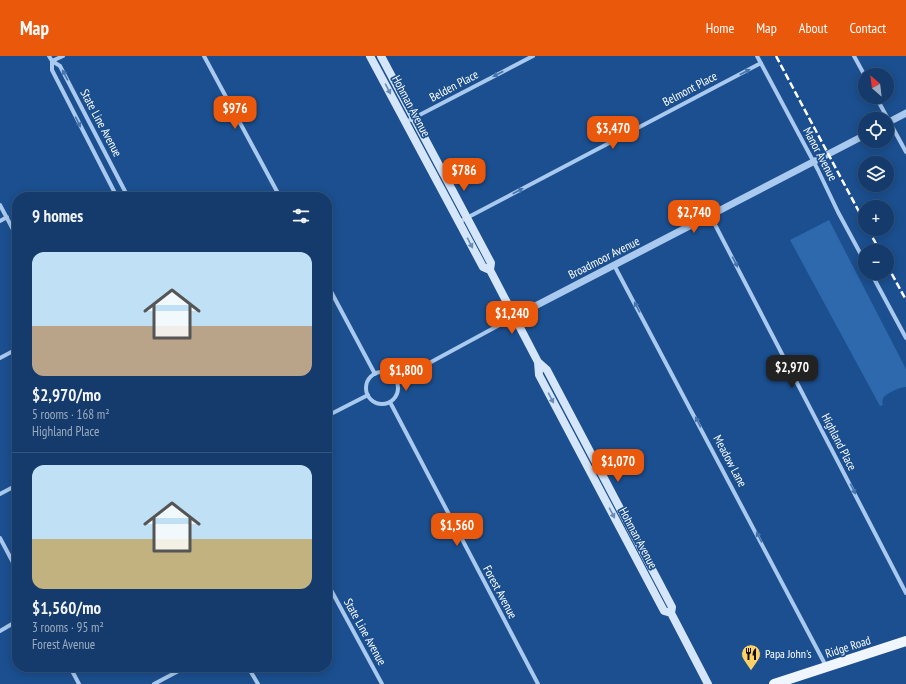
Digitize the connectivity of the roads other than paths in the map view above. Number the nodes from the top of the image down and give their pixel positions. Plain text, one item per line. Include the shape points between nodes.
1 (49, 56) edge
2 (63, 56) edge
3 (204, 56) edge
4 (370, 56) edge
5 (381, 56) edge
6 (532, 56) edge
7 (757, 56) edge
8 (854, 56) edge
9 (52, 61) junction
10 (761, 63) junction
11 (861, 68) edge
12 (906, 113) edge
13 (414, 118) junction
14 (894, 119) edge
15 (406, 122) junction
16 (894, 132) edge
17 (858, 138) edge
18 (906, 152) edge
19 (814, 162) junction
20 (114, 192) edge
21 (125, 192) edge
22 (277, 192) edge
23 (0, 205) edge
24 (710, 215) junction
25 (7, 217) junction
26 (467, 218) junction
27 (0, 221) edge
28 (459, 222) junction
29 (12, 227) edge
30 (858, 249) edge
31 (614, 265) junction
32 (490, 270) junction
33 (875, 280) edge
34 (332, 293) edge
35 (514, 317) junction
36 (906, 338) edge
37 (12, 352) edge
38 (0, 358) edge
39 (375, 374) junction
40 (396, 380) junction
41 (368, 395) junction
42 (390, 402) junction
43 (332, 413) edge
44 (12, 488) edge
45 (0, 494) edge
46 (0, 538) edge
47 (12, 561) edge
48 (906, 593) edge
49 (332, 597) edge
50 (12, 625) edge
51 (0, 631) edge
52 (906, 641) edge
53 (827, 667) junction
54 (73, 672) edge
55 (177, 672) edge
56 (251, 672) edge
57 (79, 684) edge
58 (154, 684) edge
59 (258, 684) edge
60 (382, 684) edge
61 (538, 684) edge
62 (708, 684) edge
63 (774, 684) edge

1 - 9 street, State Line Avenue
2 - 9 street
3 - 22 street
4 -> 15 main road, Hohman Avenue
5 - 13 main road, Hohman Avenue
6 -> 13 street, Belden Place
7 - 10 street, Manor Avenue
8 - 11 street
9 -> 20 street, State Line Avenue via 52,70
21 -> 9 street, State Line Avenue via 60,66
10 - 19 street, Manor Avenue
26 -> 10 street, Belmont Place
12 - 14 street
13 - 15 street, Belden Place
13 - 26 main road, Hohman Avenue
15 - 28 main road, Hohman Avenue
16 - 18 street
17 - 19 street, Broadmoor Avenue
19 - 24 street, Broadmoor Avenue
19 - 30 street, Manor Avenue
23 - 25 street
24 - 31 street, Broadmoor Avenue
24 -> 48 street, Highland Place
25 - 27 street
25 - 29 street
26 - 28 street, Belmont Place
26 - 32 main road, Hohman Avenue via 491,264
28 -> 32 main road, Hohman Avenue via 483,267
31 - 35 street, Broadmoor Avenue
53 -> 31 street, Meadow Lane
32 - 35 main road, Hohman Avenue
33 - 36 street
34 - 39 street
35 - 40 street, Broadmoor Avenue
35 - 62 main road, Hohman Avenue via 538,362 539,375 660,604 664,611 671,614
37 - 38 street
39 - 40 street via 385,372
39 - 41 street via 366,385
40 - 42 street via 398,393
41 - 42 street via 380,404
41 - 43 street
42 - 61 street, Forest Avenue
44 - 45 street
46 - 47 street
49 - 60 street, State Line Avenue
50 - 51 street
52 - 53 main road, Ridge Road
53 - 63 main road, Ridge Road
54 - 57 street
55 - 58 street
56 - 59 street

